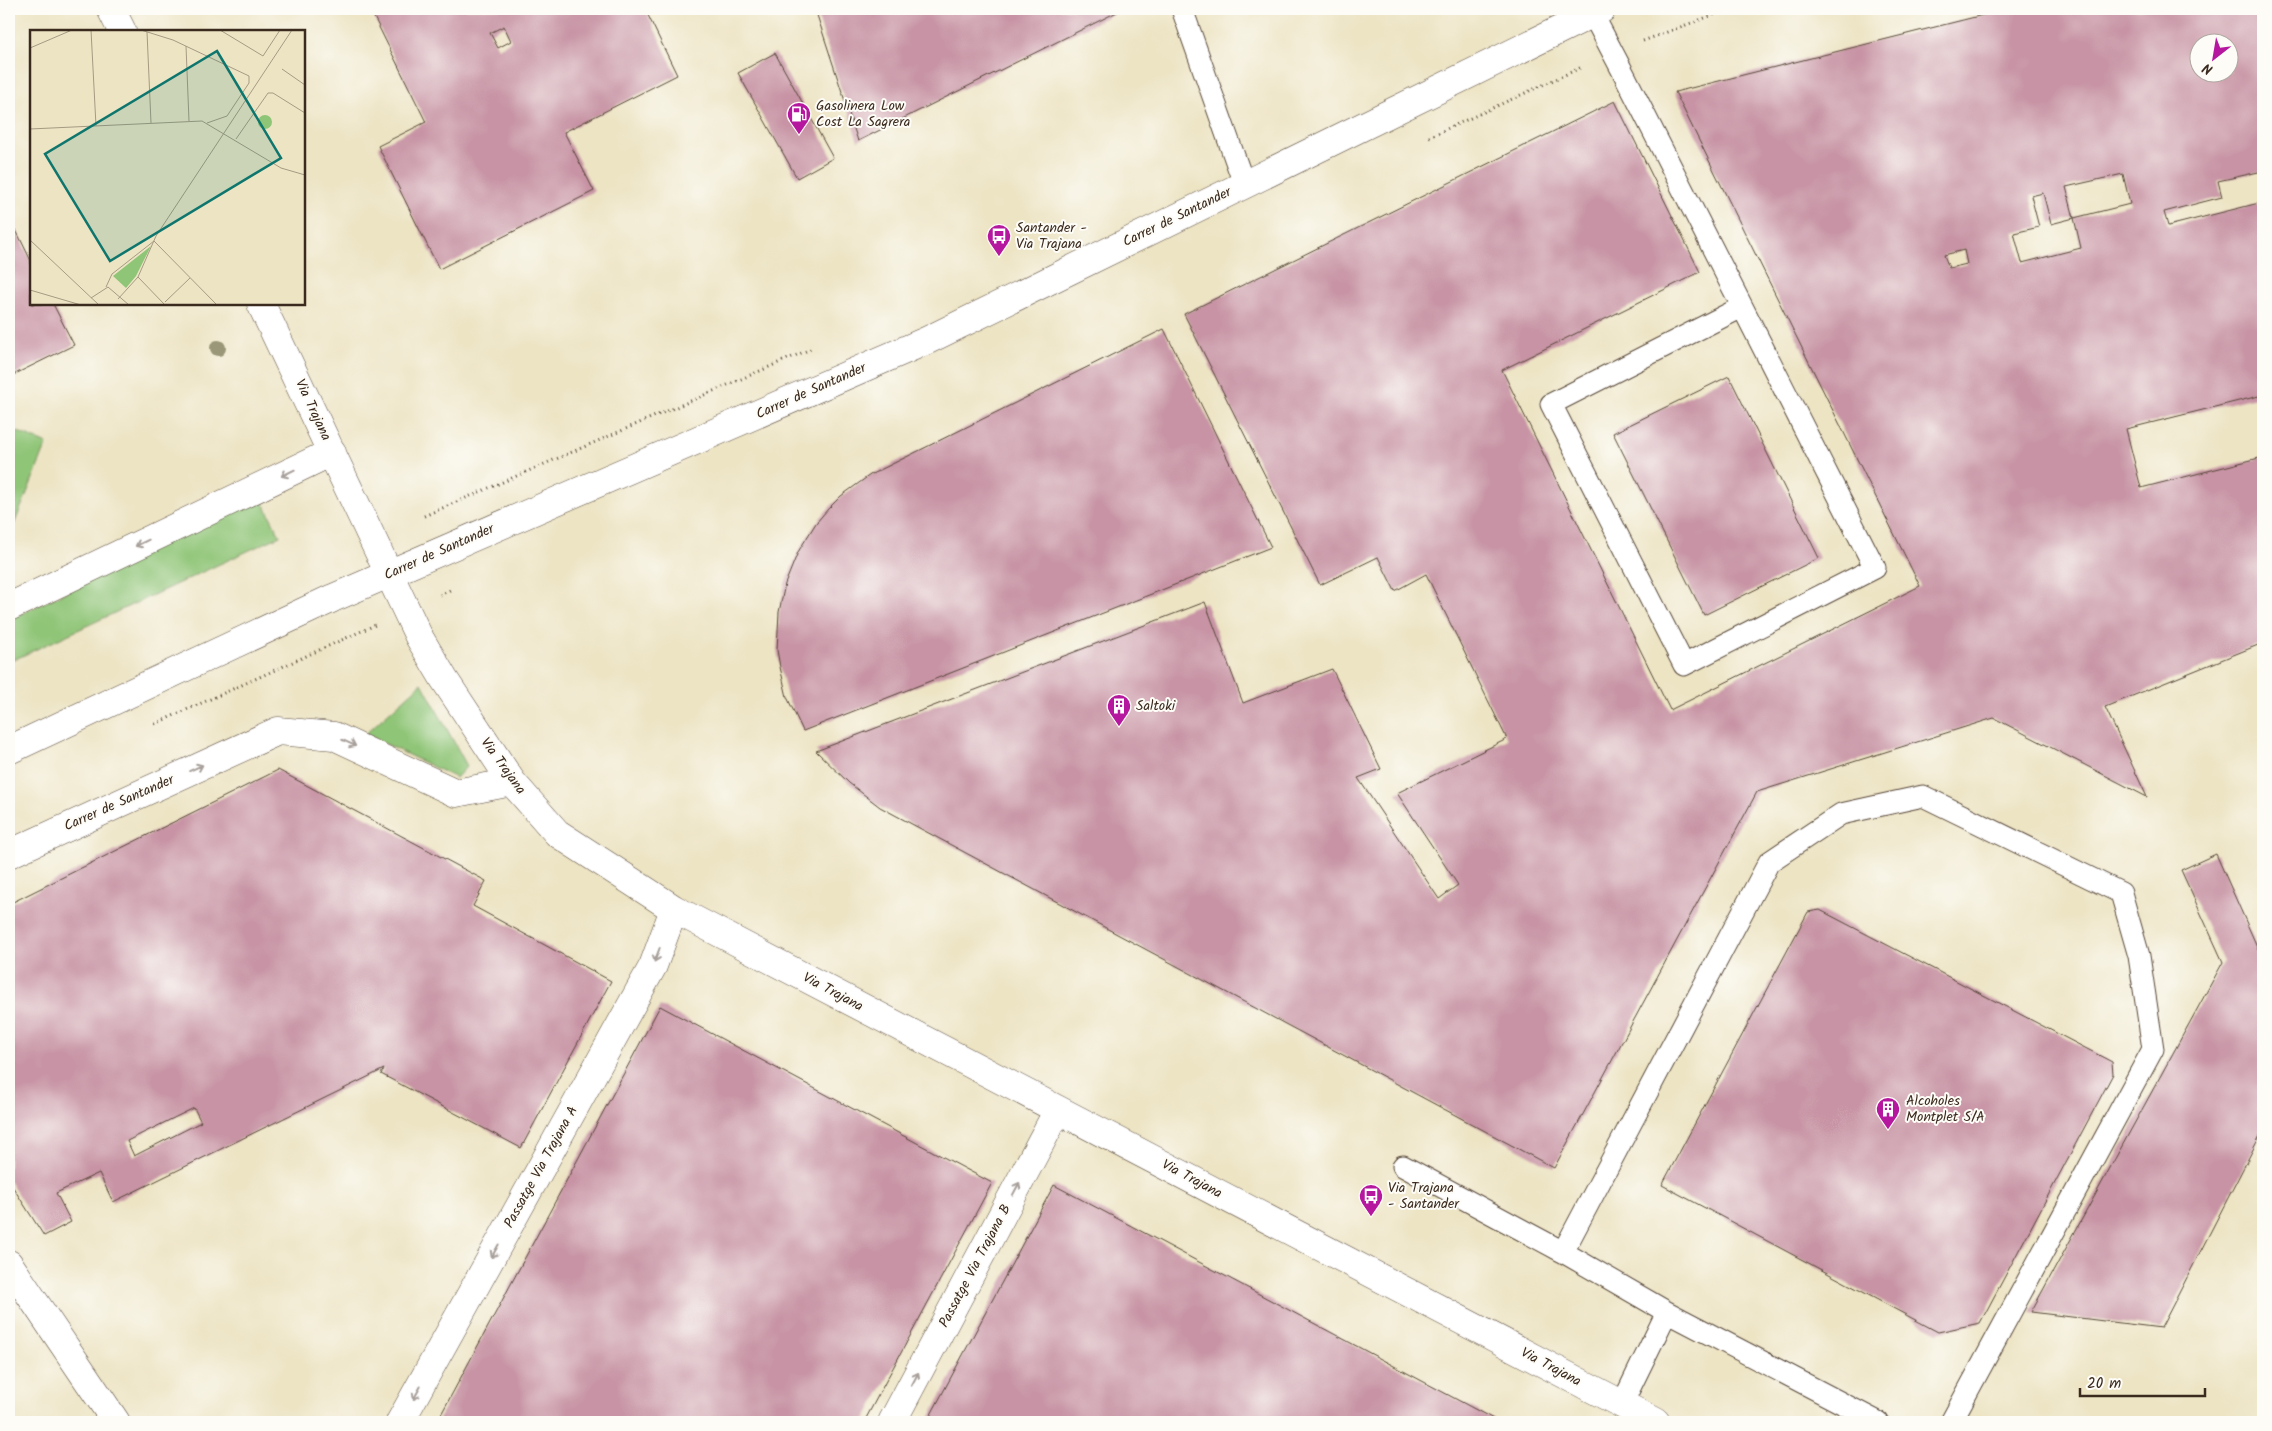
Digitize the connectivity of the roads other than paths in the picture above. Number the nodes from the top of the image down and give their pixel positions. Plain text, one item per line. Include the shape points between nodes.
1 (111, 9) edge
2 (1182, 9) edge
3 (1597, 11) edge
4 (122, 30) edge
5 (1244, 184) junction
6 (261, 305) edge
7 (1742, 308) junction
8 (332, 452) junction
9 (389, 574) junction
10 (9, 607) edge
11 (9, 750) edge
12 (512, 782) junction
13 (9, 854) edge
14 (674, 909) junction
15 (1058, 1110) junction
16 (1403, 1166) dead end
17 (1563, 1252) junction
18 (9, 1264) edge
19 (1667, 1312) junction
20 (1617, 1413) edge
21 (116, 1422) edge
22 (400, 1422) edge
23 (892, 1422) edge
24 (1656, 1422) edge
25 (1878, 1422) edge
26 (1951, 1422) edge

1 - 4 street
2 - 5 lane
3 - 5 street, Carrer de Santander
3 - 7 lane
5 - 9 street, Carrer de Santander via 928,340
6 - 8 street, Via Trajana
7 - 7 lane via 1875,568 1684,665 1551,404
8 - 9 street, Via Trajana
8 -> 10 street
9 - 11 street, Carrer de Santander
9 - 12 street, Via Trajana via 444,679
13 -> 12 street, Carrer de Santander via 278,731 334,736 456,793
12 - 14 street, Via Trajana via 557,833
14 - 15 street, Via Trajana
14 -> 22 street, Passatge Via Trajana A via 653,966
15 - 20 street, Via Trajana
23 -> 15 street, Passatge Via Trajana B
16 - 17 lane
17 - 19 lane
17 - 26 lane via 1769,862 1841,814 1923,796 2121,893 2139,956 2153,1049
18 - 21 street
19 - 20 lane
19 - 25 lane
20 - 24 street, Via Trajana

